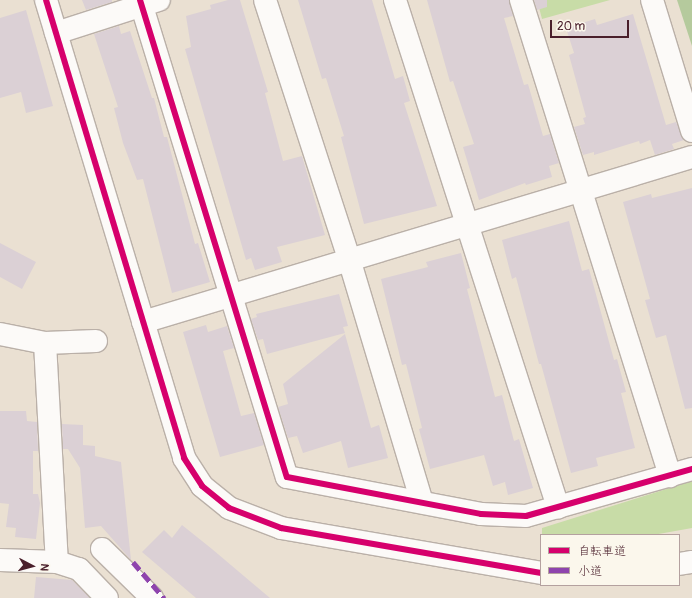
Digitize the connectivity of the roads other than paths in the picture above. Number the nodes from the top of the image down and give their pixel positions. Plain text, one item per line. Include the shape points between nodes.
1 (46, 0) edge
2 (265, 0) edge
3 (395, 0) edge
4 (521, 0) edge
5 (652, 0) edge
6 (146, 2) edge
7 (56, 33) junction
8 (692, 131) edge
9 (692, 157) edge
10 (581, 190) junction
11 (466, 224) junction
12 (349, 259) junction
13 (229, 296) junction
14 (143, 322) junction
15 (0, 334) edge
16 (96, 341) dead end
17 (45, 343) junction
18 (692, 469) edge
19 (670, 476) junction
20 (422, 502) junction
21 (558, 507) junction
22 (102, 548) dead end
23 (0, 560) edge
24 (57, 562) junction
25 (692, 562) edge
26 (680, 564) edge
27 (540, 573) edge
28 (107, 598) edge
29 (152, 598) edge

1 - 7 street
2 - 12 street
3 - 11 street
4 - 10 street
5 - 8 street
6 - 7 street
6 - 13 street
7 - 14 street
9 - 10 street
10 - 11 street
10 - 19 street
11 - 12 street
11 - 21 street
12 - 13 street
12 - 20 street
13 - 14 street
13 - 20 street via 287,477
14 - 27 street via 184,458 202,486 229,508 281,528
15 - 17 street
16 - 17 street
17 - 24 street
18 - 19 street
19 - 21 street
20 - 21 street via 481,514 526,516
22 - 29 street
23 - 24 street
24 - 28 street via 79,569
25 - 26 street

